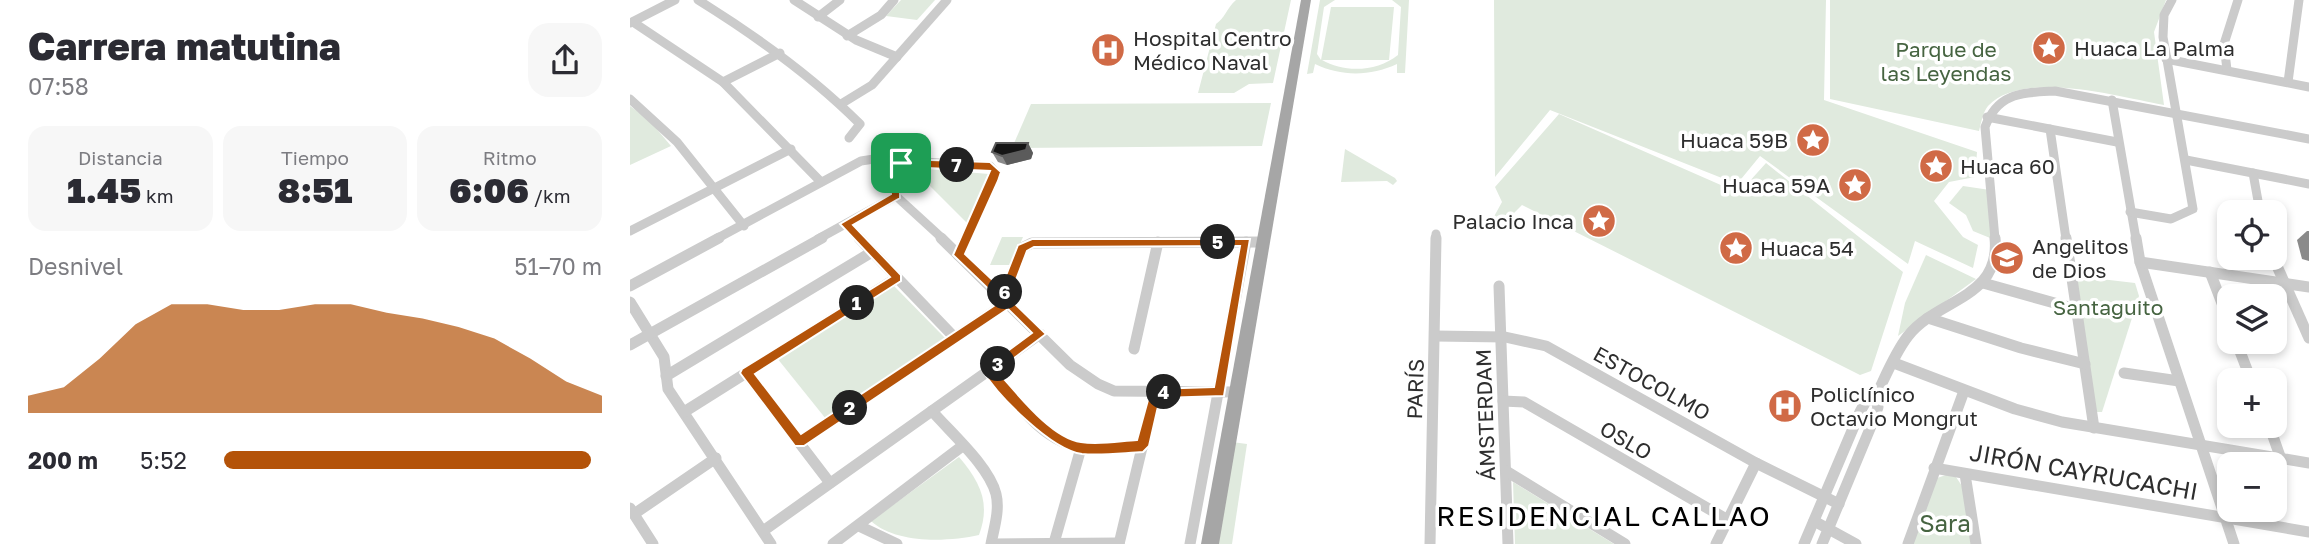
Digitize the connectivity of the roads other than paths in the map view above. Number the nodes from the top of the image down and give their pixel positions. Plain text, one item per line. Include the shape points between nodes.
1 (675, 0) edge
2 (698, 0) edge
3 (794, 0) edge
4 (840, 0) edge
5 (894, 0) edge
6 (947, 0) edge
7 (1306, 0) edge
8 (2172, 0) edge
9 (2238, 0) edge
10 (2296, 1) edge
11 (818, 17) junction
12 (632, 23) edge
13 (847, 36) junction
14 (780, 53) junction
15 (897, 57) junction
16 (2166, 59) junction
17 (2227, 70) junction
18 (723, 82) junction
19 (2288, 82) junction
20 (2309, 87) edge
21 (630, 99) edge
22 (2112, 100) junction
23 (841, 104) junction
24 (2176, 112) junction
25 (1987, 117) junction
26 (2050, 129) junction
27 (2309, 132) edge
28 (849, 138) dead end
29 (2309, 139) edge
30 (2117, 142) junction
31 (790, 149) junction
32 (2186, 160) junction
33 (901, 163) junction
34 (2253, 173) junction
35 (821, 183) junction
36 (2309, 184) edge
37 (715, 187) junction
38 (897, 195) junction
39 (2258, 200) edge
40 (2130, 212) junction
41 (846, 224) junction
42 (744, 226) junction
43 (630, 230) edge
44 (1436, 234) dead end
45 (1158, 242) junction
46 (1246, 242) junction
47 (1263, 242) junction
48 (872, 252) junction
49 (958, 255) junction
50 (2140, 262) junction
51 (2278, 270) edge
52 (2210, 272) junction
53 (897, 278) junction
54 (1983, 283) junction
55 (2284, 283) junction
56 (630, 286) edge
57 (1499, 286) dead end
58 (2309, 287) edge
59 (2217, 290) edge
60 (1006, 300) junction
61 (630, 302) edge
62 (2076, 309) junction
63 (1928, 318) junction
64 (651, 333) junction
65 (1040, 334) junction
66 (1501, 335) junction
67 (1435, 336) junction
68 (955, 338) junction
69 (2309, 338) edge
70 (630, 345) edge
71 (1135, 349) dead end
72 (1895, 363) junction
73 (2085, 365) junction
74 (989, 370) junction
75 (746, 373) junction
76 (2124, 373) dead end
77 (666, 376) junction
78 (2179, 381) junction
79 (1964, 391) junction
80 (1228, 392) junction
81 (1155, 393) junction
82 (1875, 398) junction
83 (1503, 401) junction
84 (932, 411) junction
85 (684, 412) junction
86 (2094, 429) junction
87 (799, 442) junction
88 (1143, 446) junction
89 (961, 447) junction
90 (2201, 447) junction
91 (1081, 448) junction
92 (2234, 452) edge
93 (716, 458) junction
94 (2287, 460) edge
95 (1756, 463) junction
96 (2309, 463) edge
97 (1934, 468) junction
98 (1506, 471) junction
99 (1965, 474) junction
100 (830, 483) junction
101 (2217, 495) edge
102 (1823, 497) junction
103 (1839, 504) junction
104 (632, 511) edge
105 (2217, 518) edge
106 (1728, 520) junction
107 (1814, 521) junction
108 (2226, 522) edge
109 (2246, 522) edge
110 (859, 526) junction
111 (1829, 529) junction
112 (763, 531) junction
113 (2309, 531) edge
114 (1054, 543) edge
115 (653, 544) edge
116 (771, 544) edge
117 (833, 544) edge
118 (897, 544) edge
119 (992, 544) edge
120 (1119, 544) edge
121 (1190, 544) edge
122 (1210, 544) edge
123 (1430, 544) edge
124 (1508, 544) edge
125 (1625, 544) edge
126 (1716, 544) edge
127 (1804, 544) edge
128 (1822, 544) edge
129 (1856, 544) edge
130 (1908, 544) edge
131 (1976, 544) edge
132 (2234, 544) edge

1 - 12 street
2 - 14 street
3 - 11 street
4 - 11 street
5 - 13 street via 881,15
6 - 15 street
7 - 47 main road
8 - 16 street via 2162,24
9 - 17 street via 2224,44
10 - 19 street
11 - 13 street
12 - 18 street
13 - 15 street
14 - 18 street
14 - 23 street
15 - 23 street via 872,85
16 - 17 street
16 - 24 street
17 - 19 street
18 - 31 street
19 - 20 street
21 - 37 street via 654,116
22 - 24 street
22 - 25 street via 2032,92 2005,99
22 - 30 street
23 - 28 street via 860,124
24 - 27 street via 2192,110
24 - 29 street
24 - 32 street
25 - 26 street
25 - 54 street via 1984,140 1996,249
26 - 30 street
26 - 62 street
30 - 40 street
31 - 35 street
31 - 37 street
32 - 34 street
32 - 40 street via 2193,209 2185,217
33 - 35 street via 884,158 861,161
33 - 38 street
33 - 49 street via 990,166 995,172
34 - 36 street
34 - 39 street
35 - 42 street
37 - 42 street
37 - 43 street
38 - 41 street
38 - 49 street
40 - 50 street
41 - 48 street
41 - 64 street
42 - 56 street
44 - 67 street, PARÍS
45 - 46 street
45 - 60 street via 1026,245
45 - 71 street
46 - 47 street
46 - 80 street
47 - 80 main road
48 - 53 street
48 - 77 street
49 - 60 street
50 - 52 street
50 - 78 street
51 - 55 street
52 - 55 street
52 - 59 street
53 - 68 street
53 - 75 street
54 - 62 street
54 - 63 street
55 - 58 street
55 - 69 street
57 - 66 street, ÁMSTERDAM
60 - 65 street
60 - 68 street
61 - 64 street
62 - 73 street
63 - 72 street via 1908,336
63 - 73 street
64 - 70 street
64 - 77 street via 664,357
65 - 74 street
65 - 81 street via 1074,370 1102,387
66 - 67 street, ESTOCOLMO
66 - 83 street, ÁMSTERDAM
66 - 95 street, ESTOCOLMO via 1546,346
67 - 123 street, PARÍS
68 - 87 street
72 - 79 street
72 - 82 street
73 - 86 street
74 - 84 street
74 - 91 street via 1037,424
75 - 85 street
75 - 87 street
76 - 78 street
77 - 85 street via 668,389
78 - 90 street
79 - 86 street
79 - 97 street
80 - 81 street
80 - 121 street
80 - 122 main road
81 - 88 street
82 - 102 street via 1866,401
82 - 103 street via 1878,407
83 - 98 street, ÁMSTERDAM
83 - 106 street, OSLO via 1524,402
84 - 89 street
84 - 100 street
85 - 93 street
86 - 90 street
87 - 100 street
88 - 91 street
88 - 120 street
89 - 110 street
89 - 119 street via 989,478 995,492
90 - 92 street
90 - 101 street
91 - 114 street
93 - 104 street
93 - 112 street
94 - 96 street
95 - 102 street, ESTOCOLMO
95 - 106 street
97 - 99 street, JIRÓN CAYRUCACHI
97 - 130 street
98 - 124 street, ÁMSTERDAM
98 - 125 street
99 - 105 street, JIRÓN CAYRUCACHI
99 - 131 street
100 - 112 street
102 - 103 street, ESTOCOLMO
102 - 107 street
103 - 111 street
104 - 115 street
106 - 126 street
107 - 111 street
107 - 127 street
108 - 132 street
109 - 113 street, JIRÓN CAYRUCACHI
110 - 117 street
110 - 118 street
111 - 128 street
111 - 129 street
112 - 116 street
114 - 119 street
114 - 120 street

